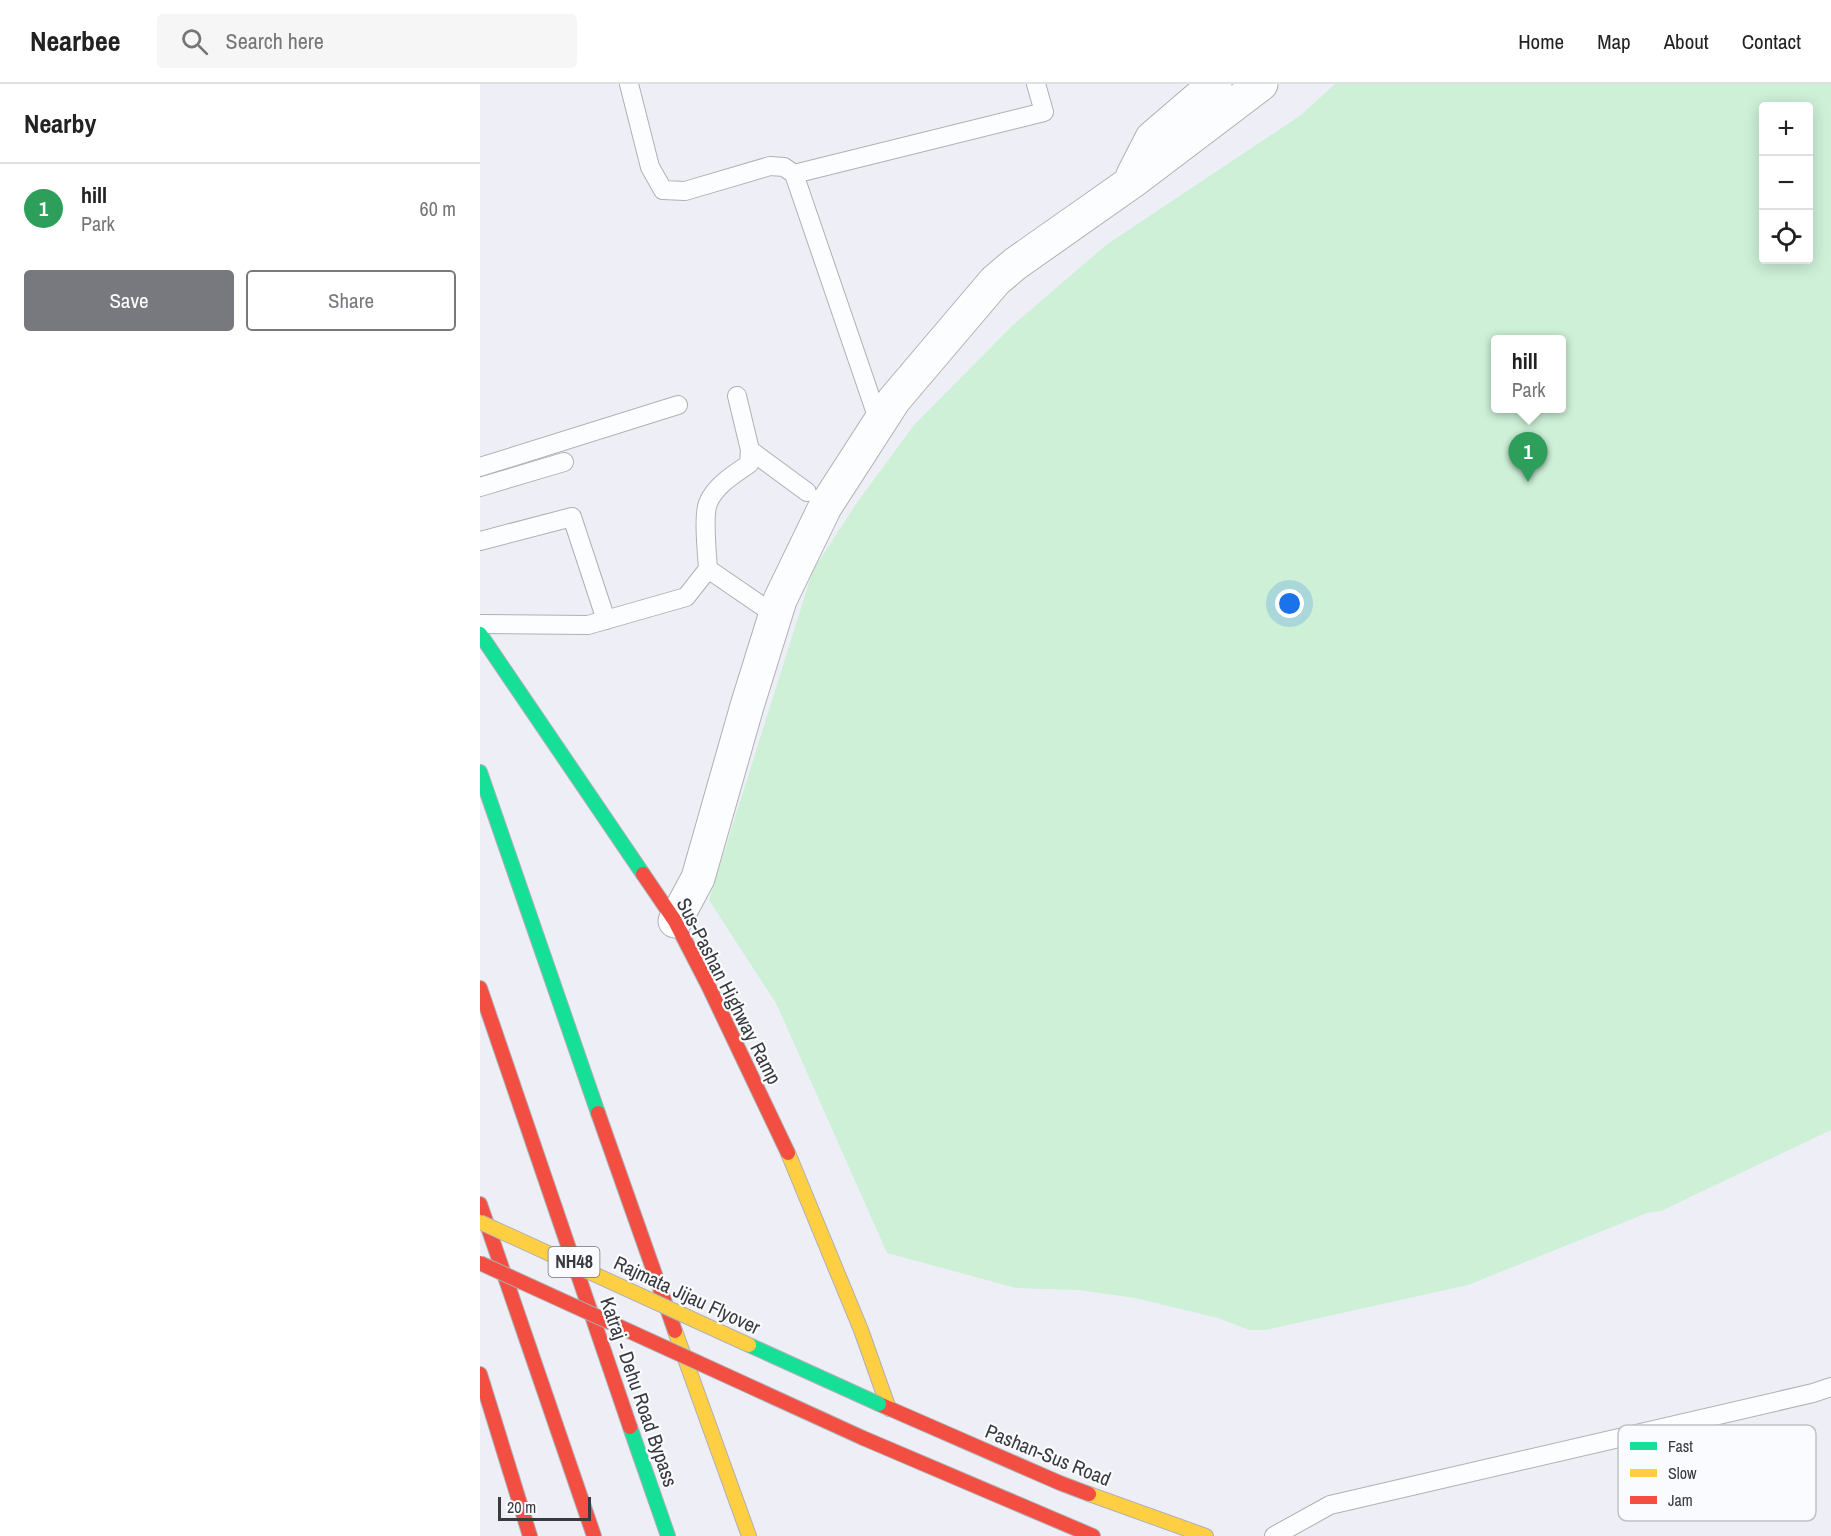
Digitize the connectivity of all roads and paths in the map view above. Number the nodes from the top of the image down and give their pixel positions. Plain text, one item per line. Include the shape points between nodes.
1 (629, 84) edge
2 (1036, 84) edge
3 (1215, 84) edge
4 (1261, 84) edge
5 (794, 174) junction
6 (1128, 184) junction
7 (737, 396) dead end
8 (678, 405) dead end
9 (879, 423) junction
10 (750, 450) junction
11 (564, 462) dead end
12 (480, 467) edge
13 (480, 487) edge
14 (807, 492) dead end
15 (480, 541) edge
16 (708, 569) junction
17 (775, 615) junction
18 (606, 620) junction
19 (480, 624) edge
20 (480, 634) edge
21 (480, 772) edge
22 (675, 921) junction
23 (480, 988) edge
24 (480, 1204) edge
25 (480, 1222) edge
26 (480, 1263) edge
27 (480, 1374) edge
28 (1831, 1387) edge
29 (1813, 1393) junction
30 (1831, 1400) edge
31 (884, 1407) junction
32 (1675, 1425) edge
33 (1618, 1438) edge
34 (530, 1536) edge
35 (594, 1536) edge
36 (668, 1536) edge
37 (749, 1536) edge
38 (1093, 1536) edge
39 (1206, 1536) edge
40 (1274, 1536) edge

1 - 5 lane via 650,167 663,190 685,191 770,166 784,167
2 - 5 lane via 1044,112
3 - 6 street via 1152,138
4 - 6 street
5 - 9 lane
6 - 9 street via 995,281
7 - 10 lane
8 - 12 lane
9 - 17 street via 825,507
10 - 14 lane
10 - 16 lane via 748,464 716,489 708,504
11 - 13 lane
15 - 18 lane via 572,517
16 - 17 lane
16 - 18 lane via 686,597
17 - 22 street via 698,878
18 - 19 lane via 588,625
20 - 22 main road, Sus-Pashan Highway Ramp
21 - 37 main road
22 - 31 main road, Sus-Pashan Highway Ramp via 792,1161 861,1330
23 - 36 main road, Katraj - Dehu Road Bypass / NH48
24 - 35 main road
25 - 31 main road, Rajmata Jijau Flyover, bridge
26 - 38 main road, bridge via 863,1438
27 - 34 main road
28 - 29 lane
29 - 30 lane
29 - 32 lane
31 - 39 main road, Pashan-Sus Road via 1060,1483
33 - 40 lane via 1330,1505

